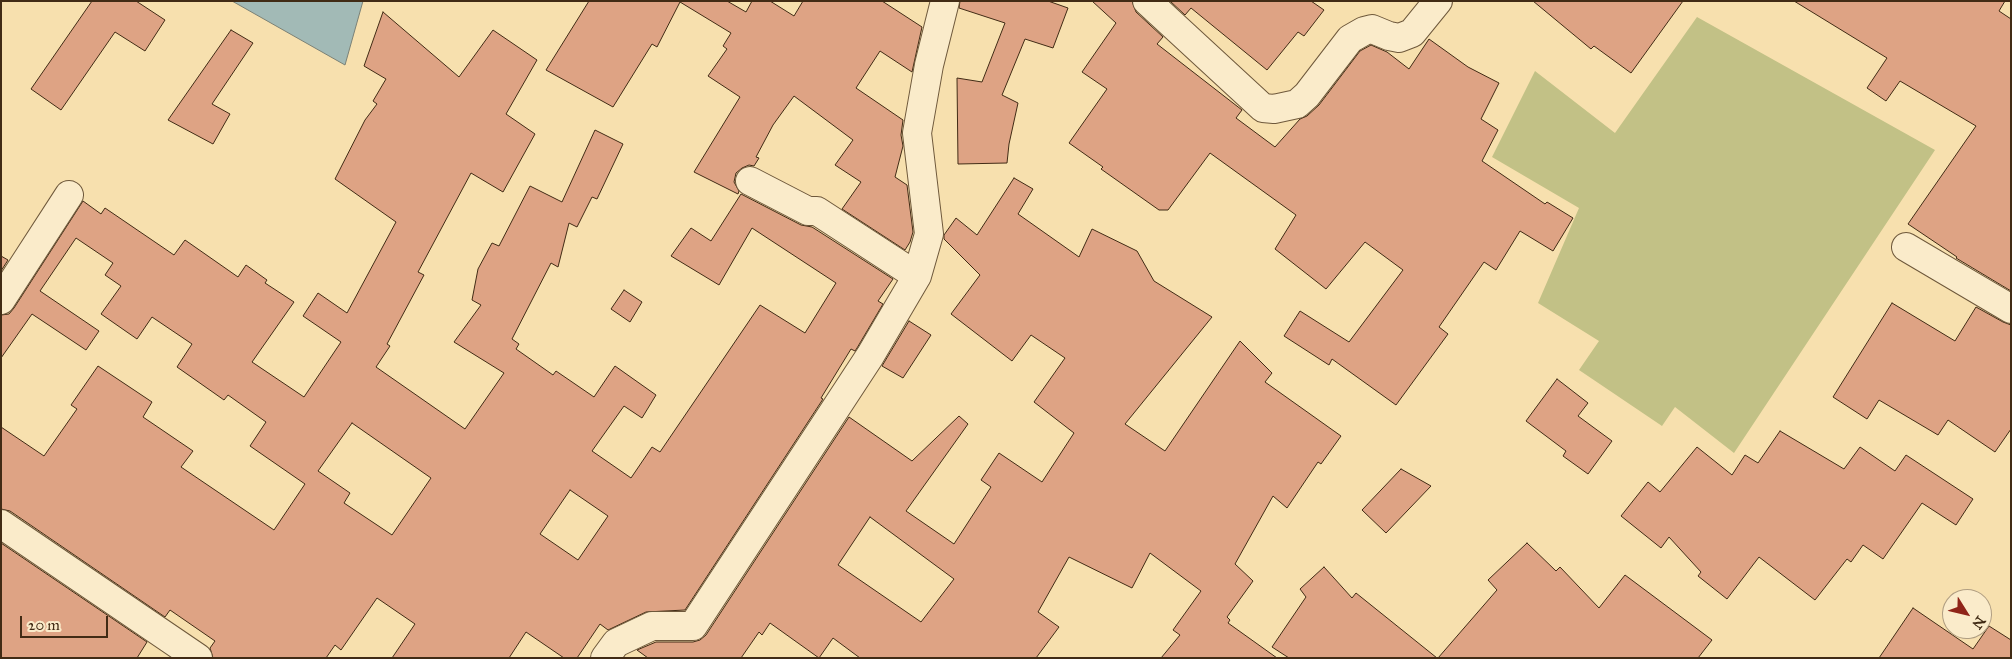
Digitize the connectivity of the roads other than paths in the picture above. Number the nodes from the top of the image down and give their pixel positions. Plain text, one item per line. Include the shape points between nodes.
1 (946, 1) edge
2 (1147, 1) edge
3 (1438, 1) edge
4 (750, 181) dead end
5 (69, 195) dead end
6 (1906, 247) dead end
7 (917, 276) junction
8 (1, 300) edge
9 (2011, 309) edge
10 (1, 524) edge
11 (198, 658) edge
12 (605, 658) edge

1 - 7 street via 918,133 929,234
2 - 3 street via 1263,108 1274,110 1297,104 1307,95 1350,38 1372,29 1399,38 1412,33
4 - 7 street via 808,211 817,211
5 - 8 street
6 - 9 street
7 - 12 street via 870,356 693,626 652,626 616,643
10 - 11 street

